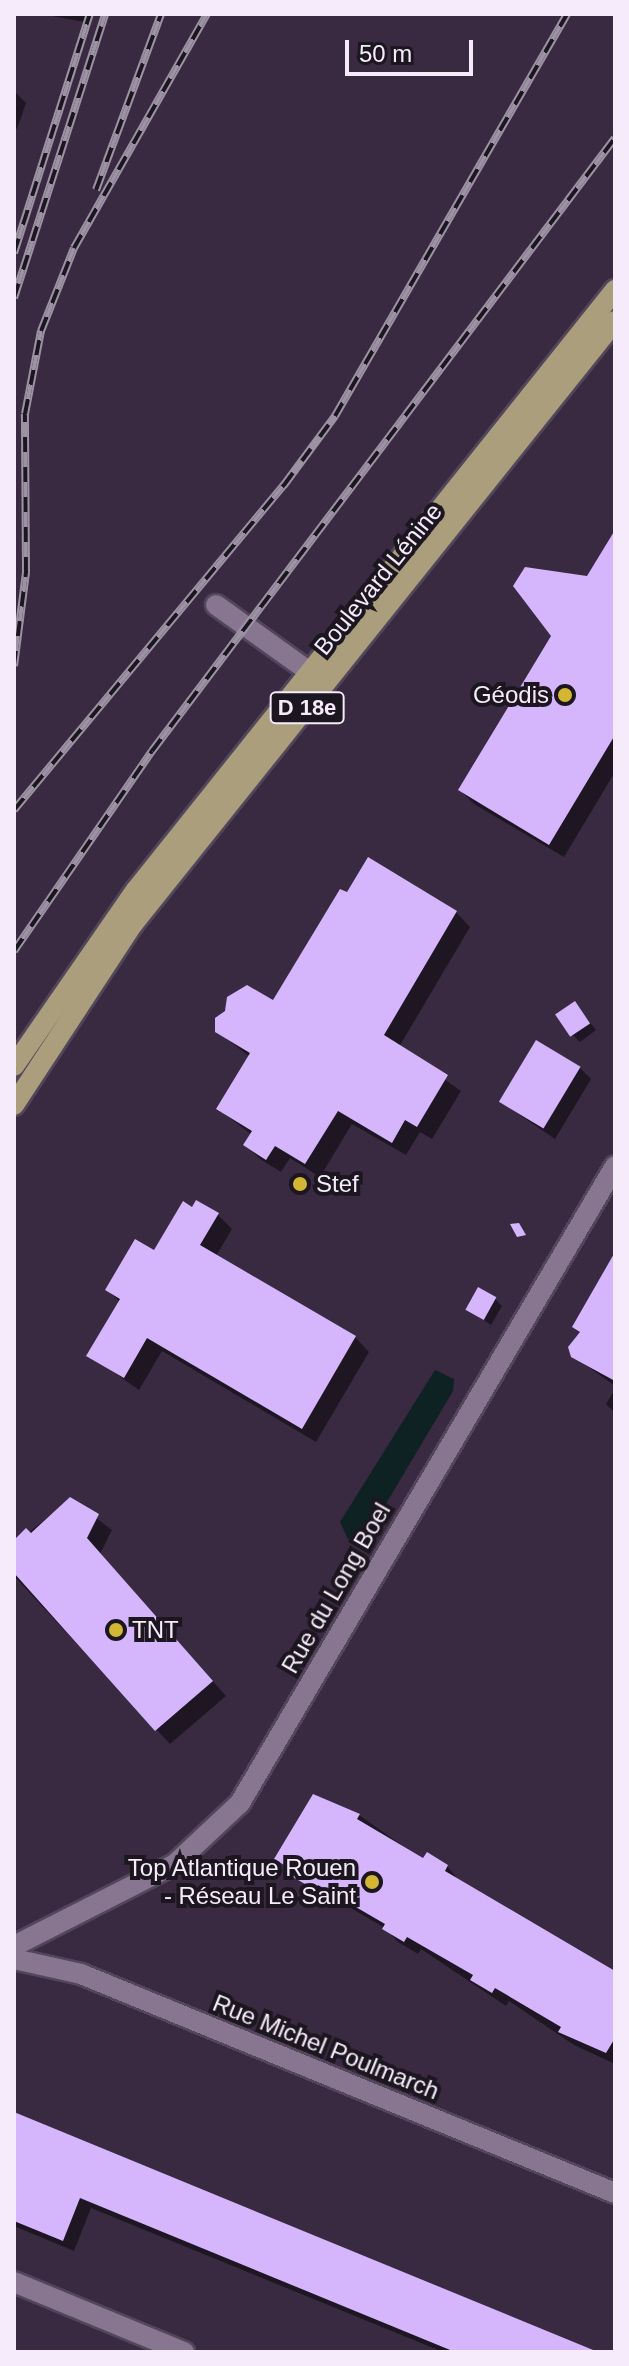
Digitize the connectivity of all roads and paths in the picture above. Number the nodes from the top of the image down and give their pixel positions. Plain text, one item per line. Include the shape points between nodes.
1 (615, 290) edge
2 (615, 321) edge
3 (216, 605) dead end
4 (311, 673) junction
5 (14, 1066) edge
6 (14, 1105) edge
7 (615, 1166) edge
8 (14, 1946) edge
9 (14, 1959) edge
10 (615, 2193) edge
11 (14, 2282) edge
12 (184, 2352) edge

1 - 4 main road, Boulevard Lénine / D 18e
2 - 6 main road, Boulevard Lénine / D 18e via 133,924
3 - 4 street
4 - 5 main road, D 18e via 136,890
7 - 8 street, Rue du Long Boel via 240,1803 175,1864
9 - 10 street, Rue Michel Poulmarch via 81,1974
11 - 12 street

